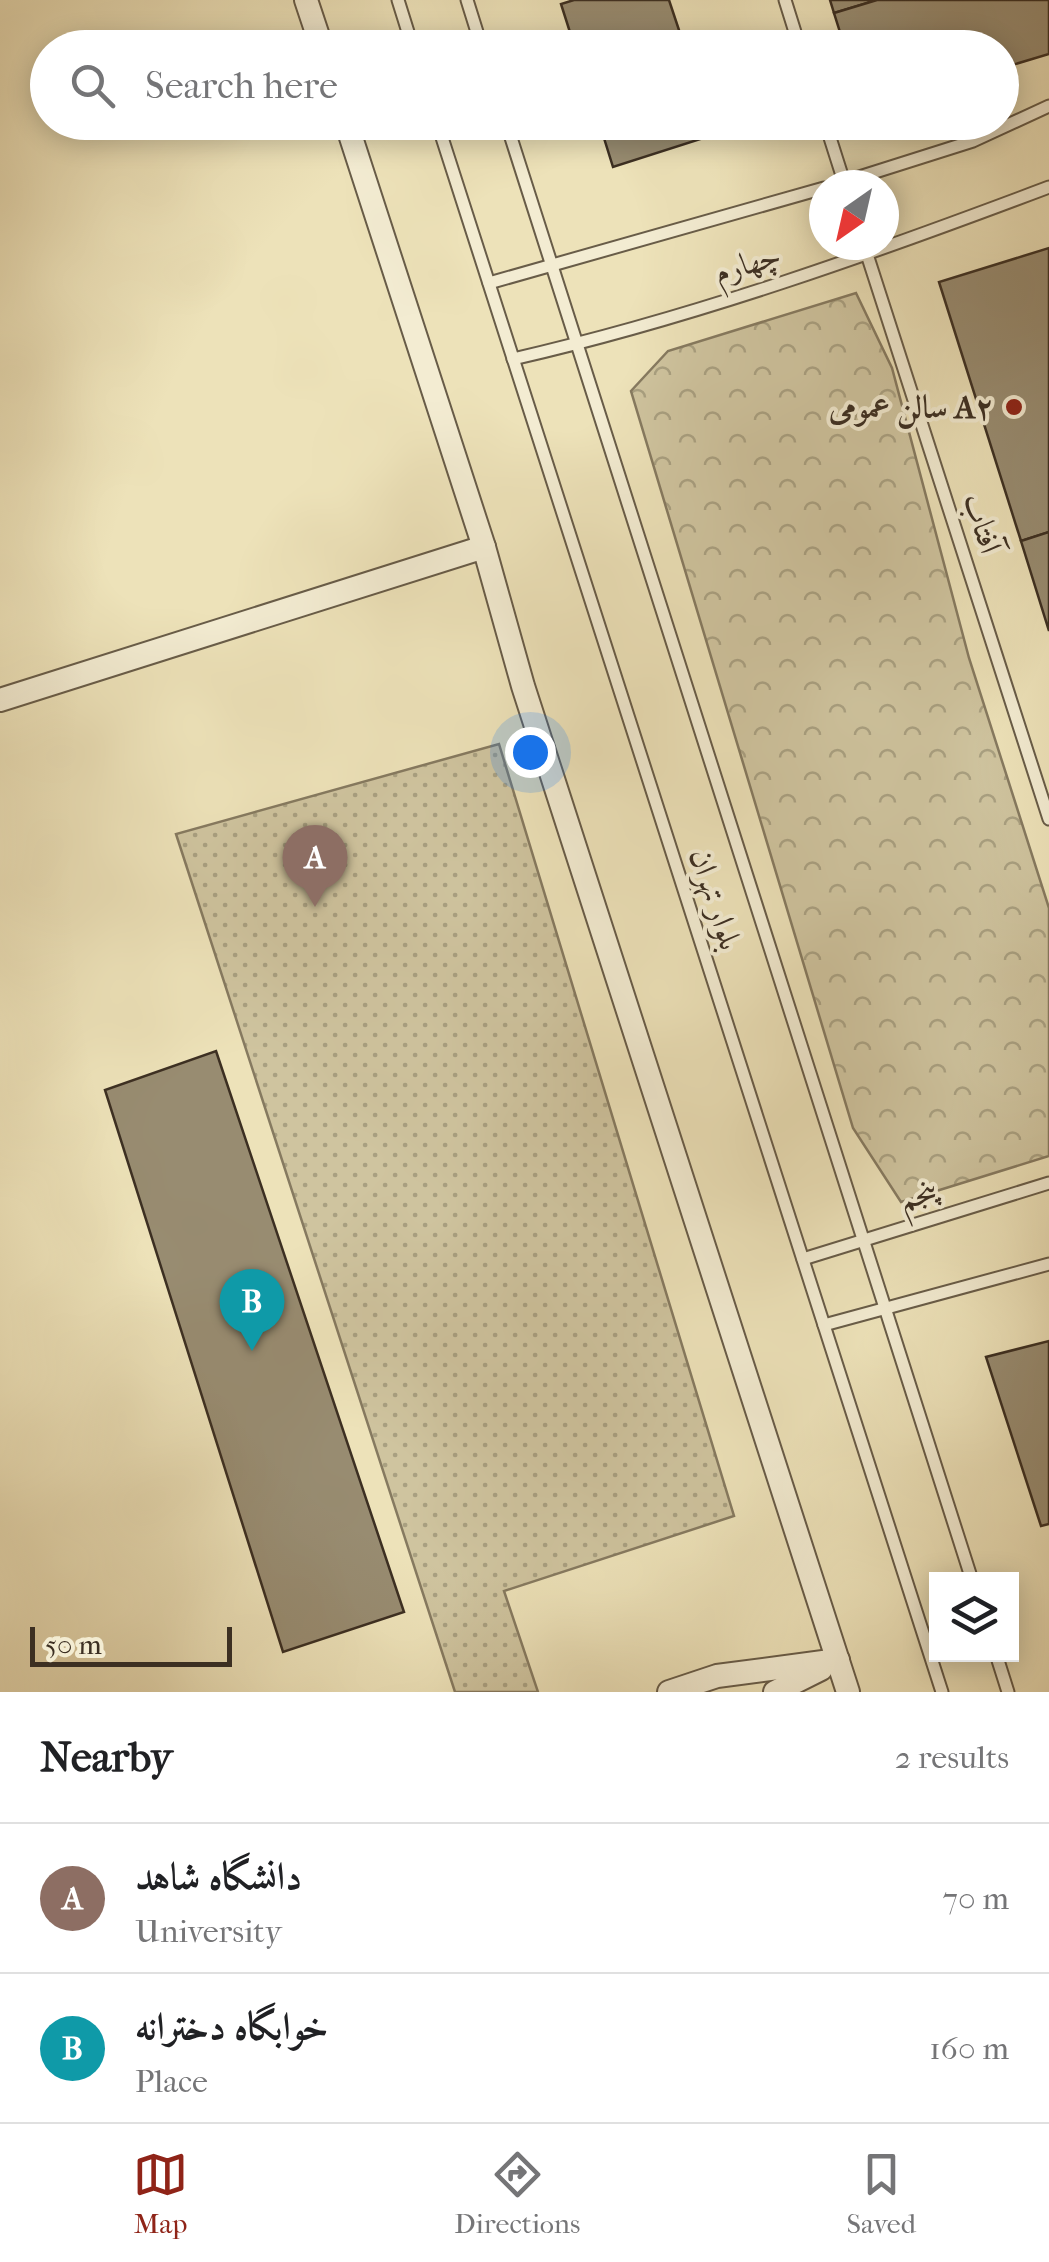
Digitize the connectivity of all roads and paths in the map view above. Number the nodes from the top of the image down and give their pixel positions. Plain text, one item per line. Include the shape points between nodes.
1 (306, 0) edge
2 (398, 0) edge
3 (467, 0) edge
4 (785, 0) edge
5 (316, 30) edge
6 (407, 30) edge
7 (476, 30) edge
8 (794, 30) edge
9 (1049, 106) edge
10 (1019, 120) edge
11 (352, 140) edge
12 (443, 140) edge
13 (512, 140) edge
14 (829, 140) edge
15 (975, 140) edge
16 (837, 170) edge
17 (884, 170) edge
18 (1049, 187) edge
19 (809, 192) edge
20 (899, 239) edge
21 (835, 260) edge
22 (869, 260) edge
23 (552, 266) junction
24 (489, 283) junction
25 (577, 344) junction
26 (513, 359) junction
27 (484, 547) junction
28 (0, 700) edge
29 (1049, 818) edge
30 (1049, 1183) edge
31 (863, 1239) junction
32 (803, 1259) junction
33 (1049, 1264) edge
34 (886, 1310) junction
35 (824, 1325) junction
36 (969, 1572) edge
37 (838, 1660) junction
38 (999, 1662) edge
39 (669, 1692) edge
40 (775, 1692) edge
41 (848, 1692) edge
42 (942, 1692) edge
43 (1008, 1692) edge

1 - 5 street
2 - 6 lane
3 - 7 lane
4 - 8 lane
9 - 10 lane
11 - 27 street
12 - 24 lane, بلوار تهران
13 - 23 lane, بلوار تهران
14 - 16 lane
15 - 17 lane
18 - 20 lane, چهارم
19 - 23 lane, چهارم
21 - 25 lane, چهارم
22 - 29 lane, آفتاب
23 - 24 lane, چهارم
23 - 25 lane, بلوار تهران
24 - 26 lane, بلوار تهران
25 - 26 lane, چهارم
25 - 31 lane, بلوار تهران
26 - 32 lane, بلوار تهران
27 - 28 street
27 - 37 street
30 - 31 lane, پنجم
31 - 32 lane, پنجم
31 - 34 lane, بلوار تهران
32 - 35 lane, بلوار تهران
33 - 34 lane
34 - 35 lane
34 - 36 lane, بلوار تهران
35 - 42 lane, بلوار تهران
37 - 39 street via 716,1676
37 - 40 street
37 - 41 street
38 - 43 lane

